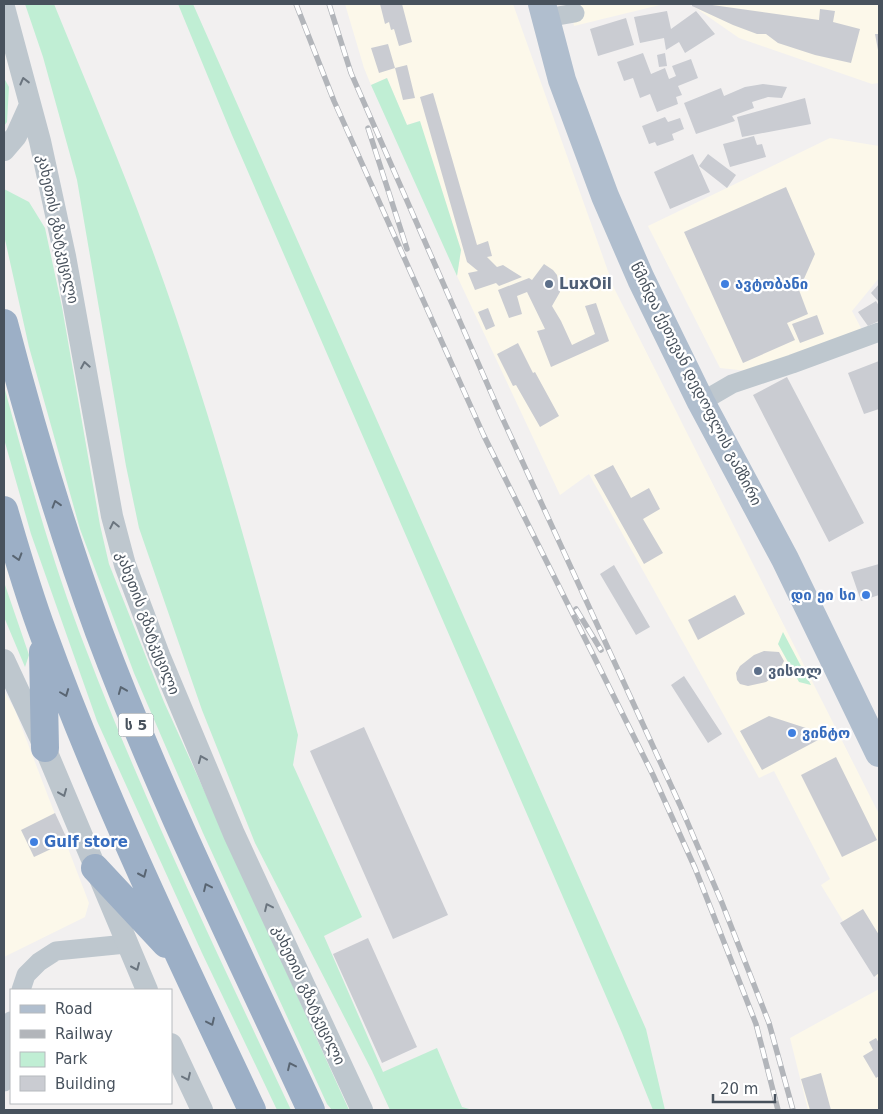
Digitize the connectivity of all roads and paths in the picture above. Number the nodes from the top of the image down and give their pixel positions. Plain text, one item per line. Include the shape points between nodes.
1 (4, 7) edge
2 (544, 11) edge
3 (575, 13) dead end
4 (11, 52) edge
5 (30, 105) junction
6 (4, 150) edge
7 (4, 322) edge
8 (879, 332) edge
9 (701, 402) junction
10 (4, 510) edge
11 (42, 631) junction
12 (4, 660) edge
13 (45, 748) junction
14 (879, 752) edge
15 (96, 868) junction
16 (126, 944) junction
17 (182, 960) junction
18 (22, 989) edge
19 (147, 989) edge
20 (10, 1025) edge
21 (5, 1045) edge
22 (172, 1046) edge
23 (4, 1082) edge
24 (202, 1110) edge
25 (252, 1110) edge
26 (311, 1110) edge
27 (362, 1110) edge

1 - 4 street, კახეთის გზატკეცილი
2 - 3 street
2 - 9 main road, წმინდა ქეთევან დედოფლის გამზირი via 562,80 605,196
5 -> 4 street, კახეთის გზატკეცილი
5 - 6 street via 16,136
27 -> 5 street, კახეთის გზატკეცილი via 234,834 125,565 112,516 65,256
26 -> 7 highway, ს 5 via 199,870 113,666 68,542
8 - 9 street via 732,384
9 - 14 main road, წმინდა ქეთევან დედოფლის გამზირი via 785,559
10 -> 11 highway
11 - 13 highway
11 -> 17 highway via 104,788
12 - 13 street
13 -> 15 street
15 - 16 street
15 - 17 highway
16 - 18 street via 56,951 26,975
16 -> 19 street
17 -> 25 highway
20 - 21 street
21 - 23 street
22 -> 24 street

